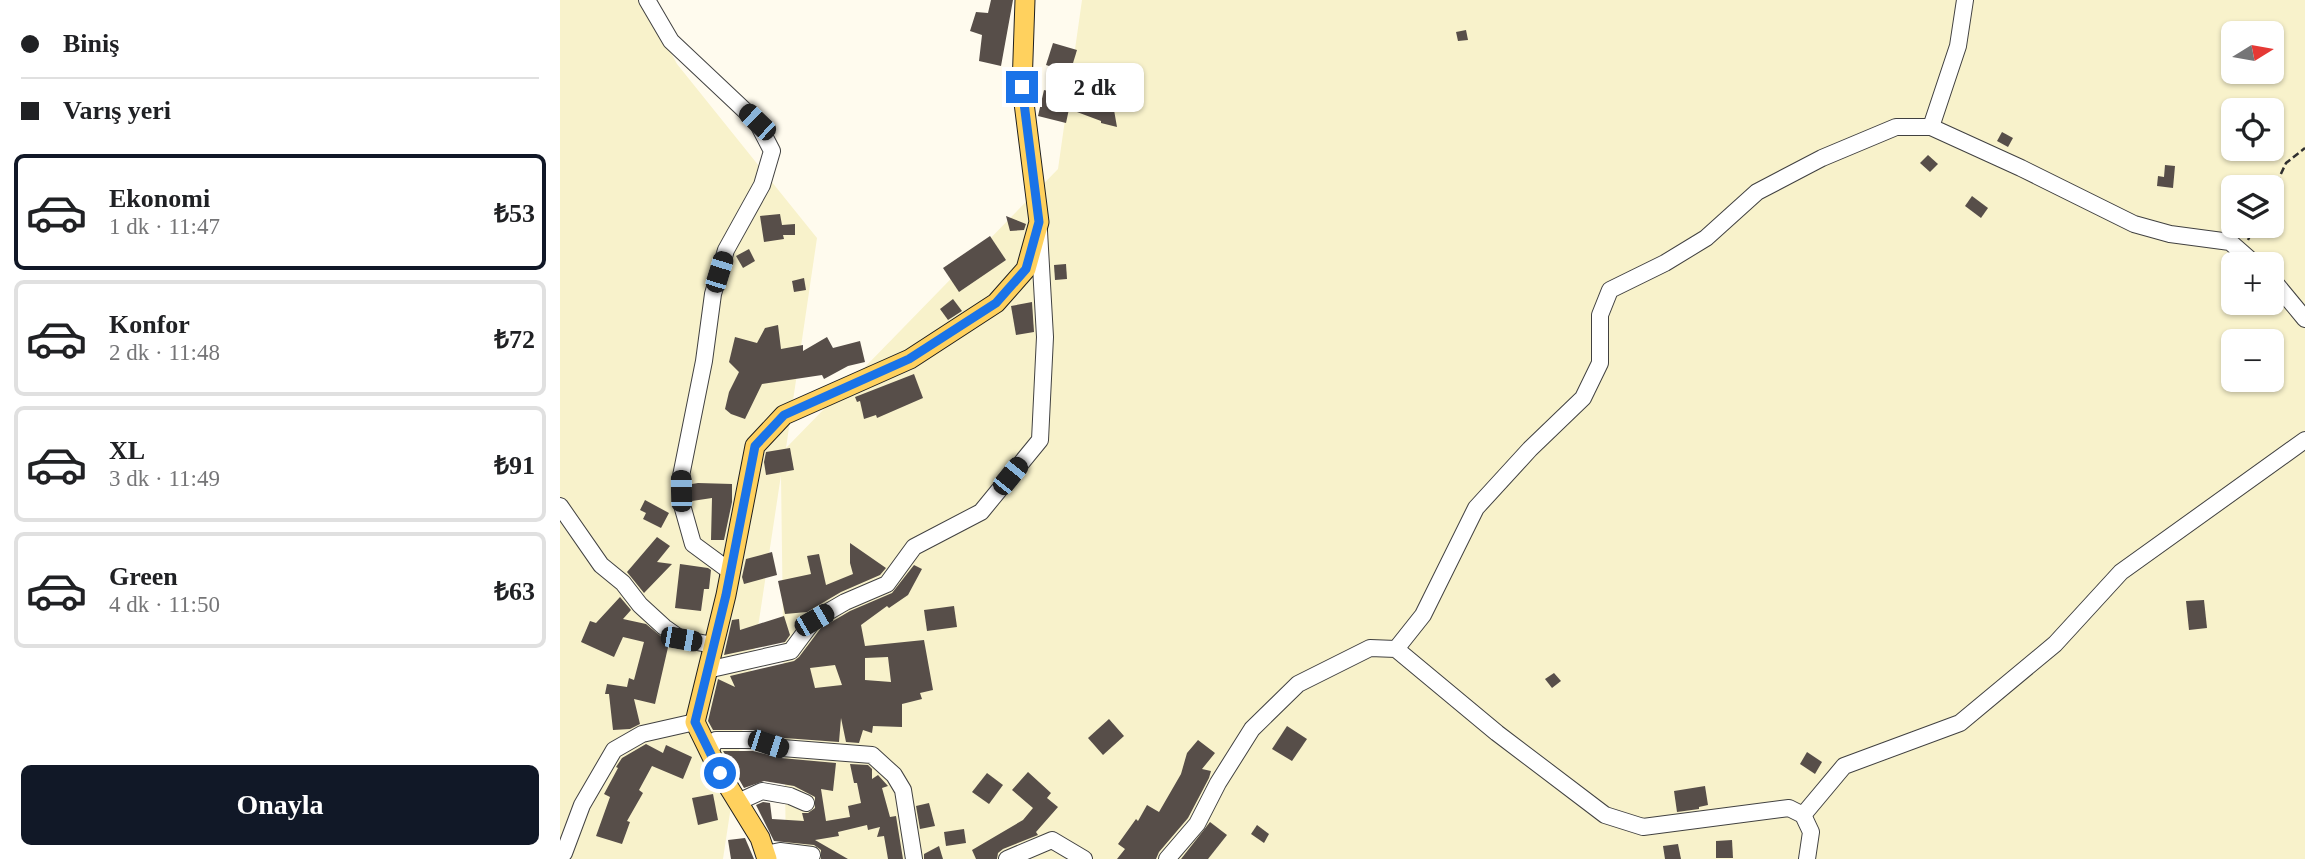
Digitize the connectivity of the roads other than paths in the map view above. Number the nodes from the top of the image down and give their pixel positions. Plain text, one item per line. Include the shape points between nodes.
1 (647, 0) edge
2 (1025, 0) edge
3 (1965, 0) edge
4 (1931, 127) junction
5 (1039, 222) junction
6 (2241, 252) edge
7 (2284, 294) edge
8 (2305, 319) edge
9 (2305, 440) edge
10 (560, 506) edge
11 (731, 572) junction
12 (713, 645) junction
13 (1396, 649) junction
14 (707, 670) junction
15 (695, 722) junction
16 (709, 752) junction
17 (738, 802) junction
18 (806, 803) dead end
19 (1803, 815) junction
20 (811, 855) dead end
21 (560, 856) edge
22 (766, 856) edge
23 (1168, 858) edge
24 (914, 859) edge
25 (1007, 859) edge
26 (1084, 859) edge
27 (1807, 859) edge

1 - 11 street via 671,41 757,122 772,151 762,185 726,250 713,294 681,476 682,505 692,544
2 - 5 main road via 1022,87
3 - 4 street via 1958,46
4 - 6 street via 2134,224 2230,242
4 - 13 street via 1896,127 1822,158 1757,192 1706,238 1611,290 1600,316 1600,363 1583,398 1476,508 1423,615
5 - 11 main road via 1026,269 996,303 909,359 784,415 755,446
5 - 14 street via 1045,337 1040,440 981,512 914,547 887,584 814,620 791,651
7 - 8 street
9 - 19 street via 2121,572 2055,644 1960,723 1844,766
10 - 12 street via 601,565 664,627 681,639
11 - 12 main road
12 - 14 main road
13 - 19 street via 1605,815 1643,827 1789,808
13 - 23 street via 1370,648 1298,684 1252,729 1197,824
14 - 15 main road
15 - 16 main road
15 - 21 street via 642,734 614,750 582,805
16 - 17 main road
16 - 24 street via 716,740 754,740 782,748 872,755 903,790
17 - 18 street via 762,791
17 - 22 main road
19 - 27 street via 1811,832
20 - 22 street via 780,851
25 - 26 street via 1052,840

